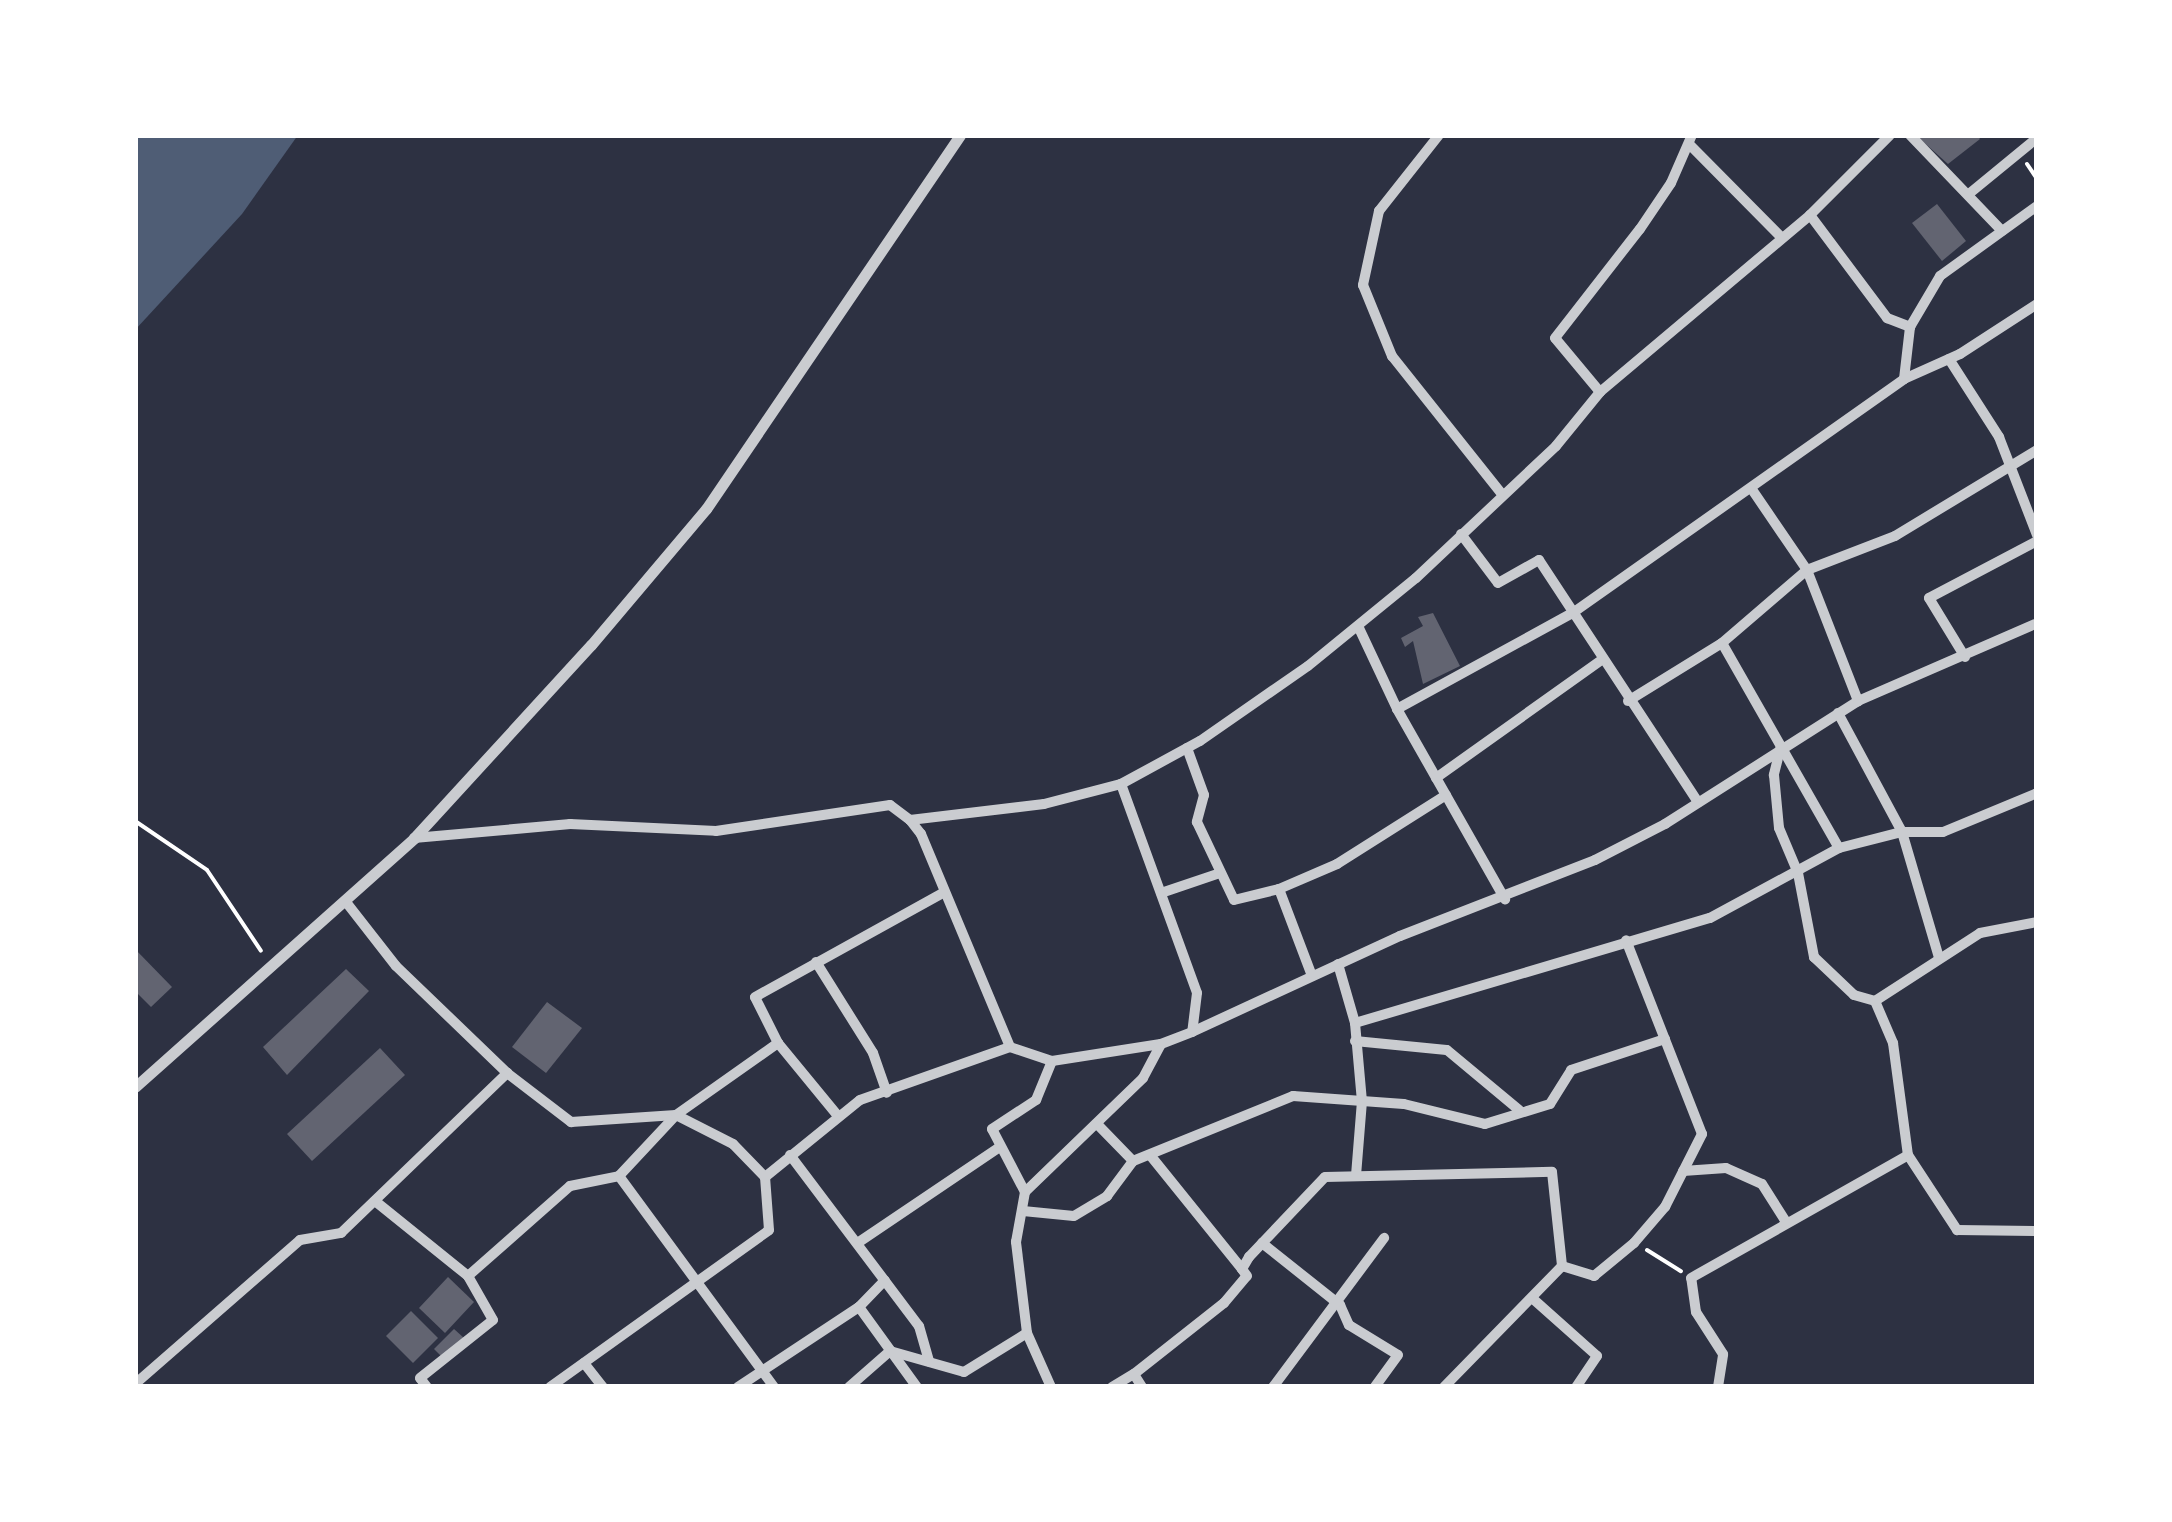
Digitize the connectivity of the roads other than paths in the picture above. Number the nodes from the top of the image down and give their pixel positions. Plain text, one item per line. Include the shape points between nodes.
1 (960, 135) edge
2 (1439, 135) edge
3 (1890, 135) edge
4 (1910, 135) edge
5 (2037, 138) edge
6 (1691, 140) edge
7 (1970, 193) junction
8 (2037, 206) edge
9 (1810, 215) junction
10 (2002, 232) junction
11 (1782, 238) junction
12 (2037, 304) edge
13 (1910, 327) junction
14 (1949, 358) junction
15 (1904, 379) junction
16 (1600, 392) junction
17 (2037, 450) edge
18 (2007, 464) junction
19 (1752, 488) junction
20 (1501, 493) junction
21 (1461, 534) junction
22 (2037, 538) edge
23 (1806, 570) junction
24 (1574, 612) junction
25 (2036, 625) edge
26 (1358, 626) junction
27 (1722, 643) junction
28 (1965, 657) junction
29 (1603, 660) junction
30 (1628, 700) junction
31 (1858, 701) junction
32 (1397, 710) junction
33 (1838, 713) junction
34 (1781, 746) junction
35 (1187, 748) junction
36 (1436, 778) junction
37 (1122, 784) junction
38 (2037, 793) edge
39 (1446, 795) junction
40 (1698, 802) junction
41 (910, 820) junction
42 (1902, 832) junction
43 (414, 838) junction
44 (1839, 848) junction
45 (1220, 872) junction
46 (1798, 873) junction
47 (1280, 889) junction
48 (943, 892) junction
49 (1161, 894) junction
50 (1505, 898) junction
51 (346, 902) junction
52 (2037, 922) edge
53 (1626, 940) junction
54 (1938, 958) junction
55 (816, 962) junction
56 (1338, 964) junction
57 (1312, 976) junction
58 (1876, 1001) junction
59 (1355, 1023) junction
60 (1192, 1032) junction
61 (1665, 1038) junction
62 (1355, 1041) junction
63 (778, 1043) junction
64 (1161, 1044) junction
65 (1010, 1047) junction
66 (1052, 1061) junction
67 (507, 1073) junction
68 (135, 1087) edge
69 (888, 1093) junction
70 (1362, 1100) junction
71 (1519, 1110) junction
72 (676, 1115) junction
73 (838, 1116) junction
74 (1099, 1126) junction
75 (1000, 1147) junction
76 (790, 1155) junction
77 (1150, 1155) junction
78 (1908, 1155) junction
79 (1133, 1160) junction
80 (1683, 1172) junction
81 (1356, 1174) junction
82 (619, 1176) junction
83 (764, 1176) junction
84 (1025, 1192) junction
85 (376, 1201) junction
86 (1024, 1211) junction
87 (1786, 1222) junction
88 (2037, 1231) edge
89 (1384, 1238) dead end
90 (860, 1242) junction
91 (1262, 1242) junction
92 (1562, 1266) junction
93 (1242, 1269) junction
94 (468, 1276) junction
95 (700, 1280) junction
96 (885, 1280) junction
97 (1532, 1298) junction
98 (1340, 1305) junction
99 (859, 1307) junction
100 (1027, 1333) junction
101 (890, 1351) junction
102 (929, 1362) junction
103 (584, 1363) junction
104 (762, 1370) junction
105 (1134, 1374) junction
106 (135, 1384) edge
107 (427, 1387) edge
108 (550, 1387) edge
109 (603, 1387) edge
110 (738, 1387) edge
111 (774, 1387) edge
112 (849, 1387) edge
113 (917, 1387) edge
114 (1050, 1387) edge
115 (1112, 1387) edge
116 (1142, 1387) edge
117 (1273, 1387) edge
118 (1375, 1387) edge
119 (1444, 1387) edge
120 (1576, 1387) edge
121 (1718, 1387) edge

1 - 43 street via 706,509
2 - 20 street via 1378,210 1363,285 1392,356
3 - 9 street
4 - 7 street
5 - 7 street
6 - 11 street
6 - 16 street via 1640,228 1554,338
7 - 10 street
8 - 10 street
9 - 11 street
9 - 13 street via 1887,318
10 - 13 street via 1940,276
11 - 16 street
12 - 14 street
13 - 15 street
14 - 15 street
14 - 18 street via 1999,437
15 - 19 street
16 - 20 street via 1556,446
17 - 18 street
18 - 22 street
18 - 23 street via 1966,497 1895,536
19 - 23 street
19 - 24 street
20 - 21 street
21 - 24 street via 1498,583 1538,560
21 - 26 street
22 - 28 street via 1929,598
23 - 27 street
23 - 31 street
24 - 29 street
24 - 32 street
25 - 28 street
26 - 32 street
26 - 35 street
27 - 30 street
27 - 34 street
28 - 31 street
29 - 30 street
29 - 36 street
30 - 40 street
31 - 33 street
32 - 36 street
33 - 34 street
33 - 42 street
34 - 40 street
34 - 44 street
34 - 46 street via 1774,775 1780,828
35 - 37 street
35 - 45 street via 1204,795 1197,822
36 - 39 street
37 - 41 street via 1044,804
37 - 49 street
38 - 42 street via 1943,832
39 - 47 street via 1337,864
39 - 50 street
40 - 50 street via 1595,860
41 - 43 street via 890,805 716,831 570,824
41 - 48 street
42 - 44 street
42 - 54 street
43 - 51 street
44 - 46 street
45 - 47 street via 1234,900
45 - 49 street
46 - 53 street via 1710,918
46 - 58 street via 1814,957 1854,995
47 - 57 street
48 - 55 street
48 - 65 street
49 - 60 street via 1198,993
50 - 56 street
51 - 67 street via 396,966
51 - 68 street
52 - 54 street via 1980,933
53 - 59 street
53 - 61 street
54 - 58 street
55 - 63 street via 755,997
55 - 69 street via 873,1053
56 - 57 street
56 - 59 street
57 - 60 street
58 - 78 street via 1892,1043
59 - 62 street
60 - 64 street
61 - 71 street via 1571,1070 1550,1104
61 - 80 street via 1702,1134
62 - 70 street
62 - 71 street via 1447,1050
63 - 72 street
63 - 73 street
64 - 66 street
64 - 74 street via 1143,1078
65 - 66 street
65 - 69 street
66 - 75 street via 1036,1100 992,1129
67 - 72 street via 571,1122
67 - 85 street
69 - 73 street
70 - 71 street via 1485,1124
70 - 77 street via 1294,1096
70 - 81 street
72 - 82 street
72 - 83 street via 733,1144
73 - 76 street
74 - 79 street
74 - 84 street
75 - 84 street
75 - 90 street
76 - 83 street
76 - 90 street
77 - 79 street
77 - 93 street
78 - 87 street
78 - 88 street via 1957,1230
79 - 86 street via 1107,1196 1074,1216
80 - 87 street via 1726,1168 1762,1184
80 - 92 street via 1634,1243 1594,1276
81 - 91 street via 1325,1177
81 - 92 street via 1447,1179 1552,1172
82 - 94 street via 570,1186
82 - 95 street
83 - 95 street via 769,1230
84 - 86 street
85 - 94 street
85 - 106 street via 341,1233 300,1240
86 - 100 street via 1016,1242
87 - 121 street via 1691,1278 1696,1312 1723,1354
89 - 98 street
90 - 96 street
91 - 93 street
91 - 98 street
92 - 97 street
93 - 105 street via 1247,1276 1224,1302
94 - 107 street via 493,1320 420,1378
95 - 103 street
95 - 104 street
96 - 99 street
96 - 102 street via 919,1326
97 - 119 street
97 - 120 street via 1597,1356
98 - 117 street
98 - 118 street via 1349,1326 1398,1355
99 - 101 street
99 - 104 street
100 - 102 street via 964,1372
100 - 114 street
101 - 102 street
101 - 112 street
101 - 113 street
103 - 108 street
103 - 109 street
104 - 110 street
104 - 111 street
105 - 115 street
105 - 116 street

